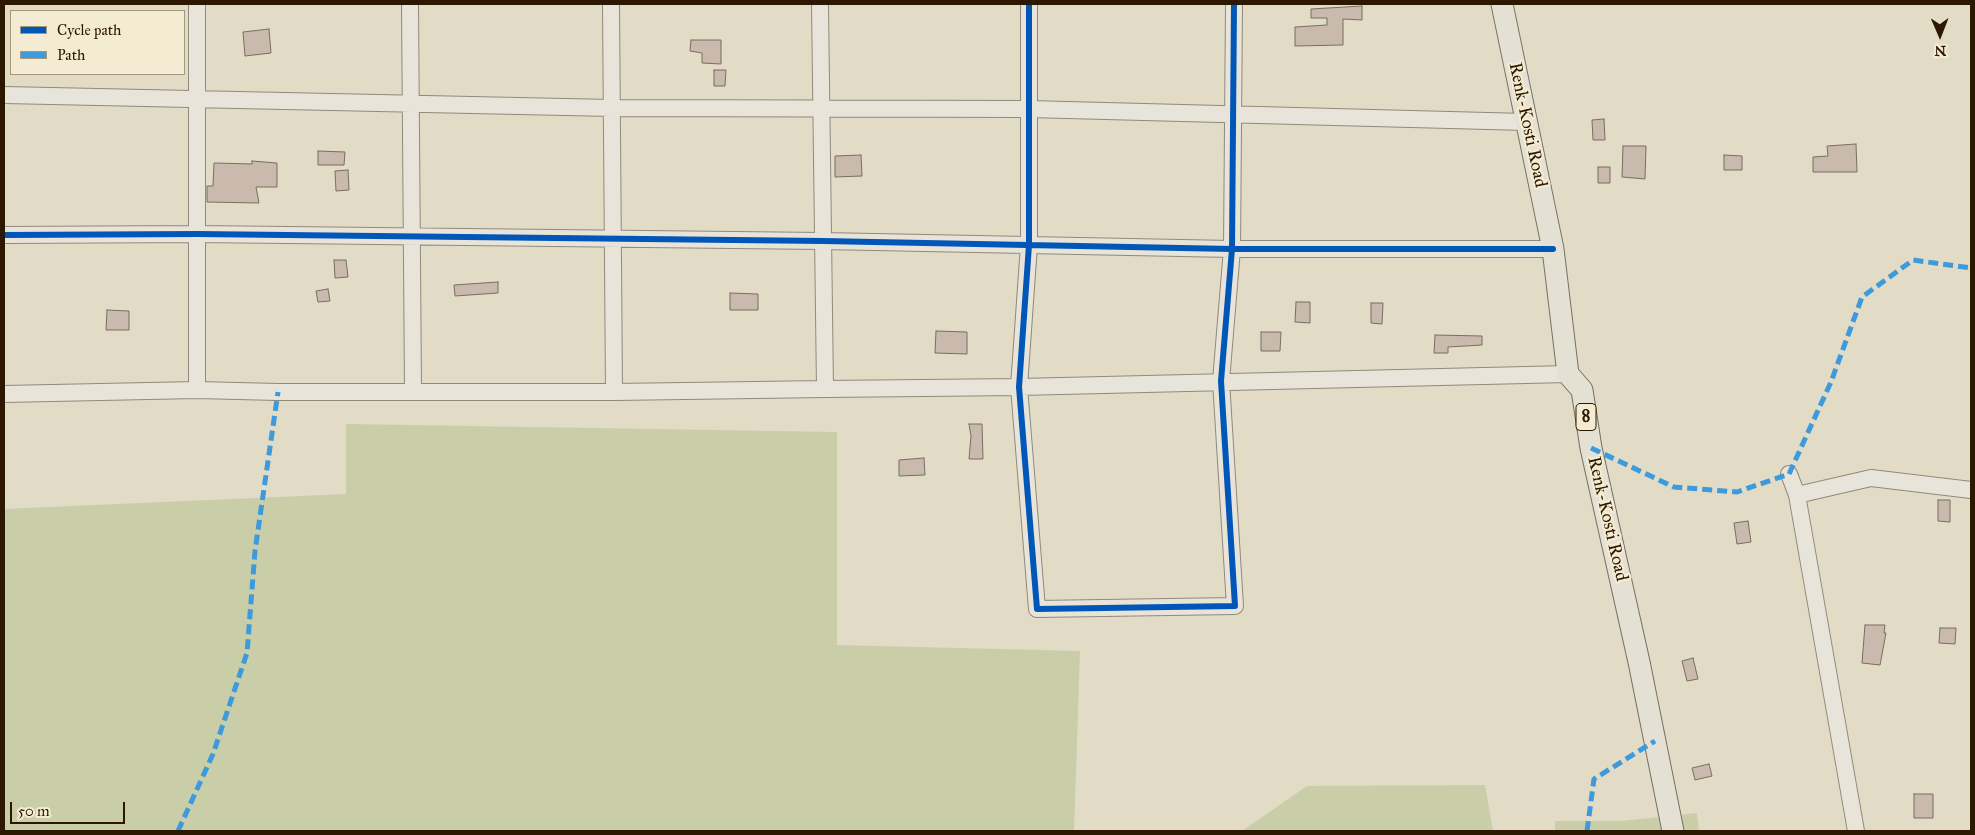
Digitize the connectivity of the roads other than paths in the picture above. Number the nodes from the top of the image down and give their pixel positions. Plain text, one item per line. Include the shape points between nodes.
1 (197, 4) edge
2 (410, 4) edge
3 (611, 4) edge
4 (820, 4) edge
5 (1029, 4) edge
6 (1234, 4) edge
7 (1502, 4) edge
8 (4, 95) edge
9 (197, 98) junction
10 (411, 103) junction
11 (612, 108) junction
12 (821, 108) junction
13 (1028, 109) junction
14 (1233, 115) junction
15 (1526, 122) junction
16 (197, 234) junction
17 (4, 235) edge
18 (412, 236) junction
19 (612, 240) junction
20 (823, 241) junction
21 (1029, 245) junction
22 (1552, 248) junction
23 (1232, 249) junction
24 (1568, 374) junction
25 (1222, 381) junction
26 (1019, 387) junction
27 (825, 389) junction
28 (197, 390) junction
29 (413, 390) junction
30 (614, 392) junction
31 (4, 394) edge
32 (1789, 474) dead end
33 (1971, 490) edge
34 (1797, 495) junction
35 (1673, 831) edge
36 (1856, 831) edge

1 - 9 street
2 - 10 street
3 - 11 street
4 - 12 street
5 - 13 street
6 - 14 street
7 - 15 main road, Renk-Kosti Road / 8
8 - 9 street
9 - 10 street
9 - 16 street
10 - 11 street
10 - 18 street
11 - 12 street
11 - 19 street
12 - 13 street
12 - 20 street
13 - 14 street
13 - 21 street
14 - 15 street
14 - 23 street
15 - 22 main road, Renk-Kosti Road / 8
16 - 17 street
16 - 18 street
16 - 28 street
18 - 19 street
18 - 29 street
19 - 20 street
19 - 30 street
20 - 21 street
20 - 27 street
21 - 23 street
21 - 26 street
22 - 23 street
22 - 24 main road, Renk-Kosti Road / 8
23 - 25 street
24 - 25 street
24 - 35 main road, Renk-Kosti Road / 8 via 1582,390 1591,448
25 - 26 street
25 - 26 street via 1235,606 1037,609
26 - 27 street
27 - 30 street
28 - 29 street
28 - 31 street
29 - 30 street
32 - 34 street
33 - 34 street via 1871,478
34 - 36 street

